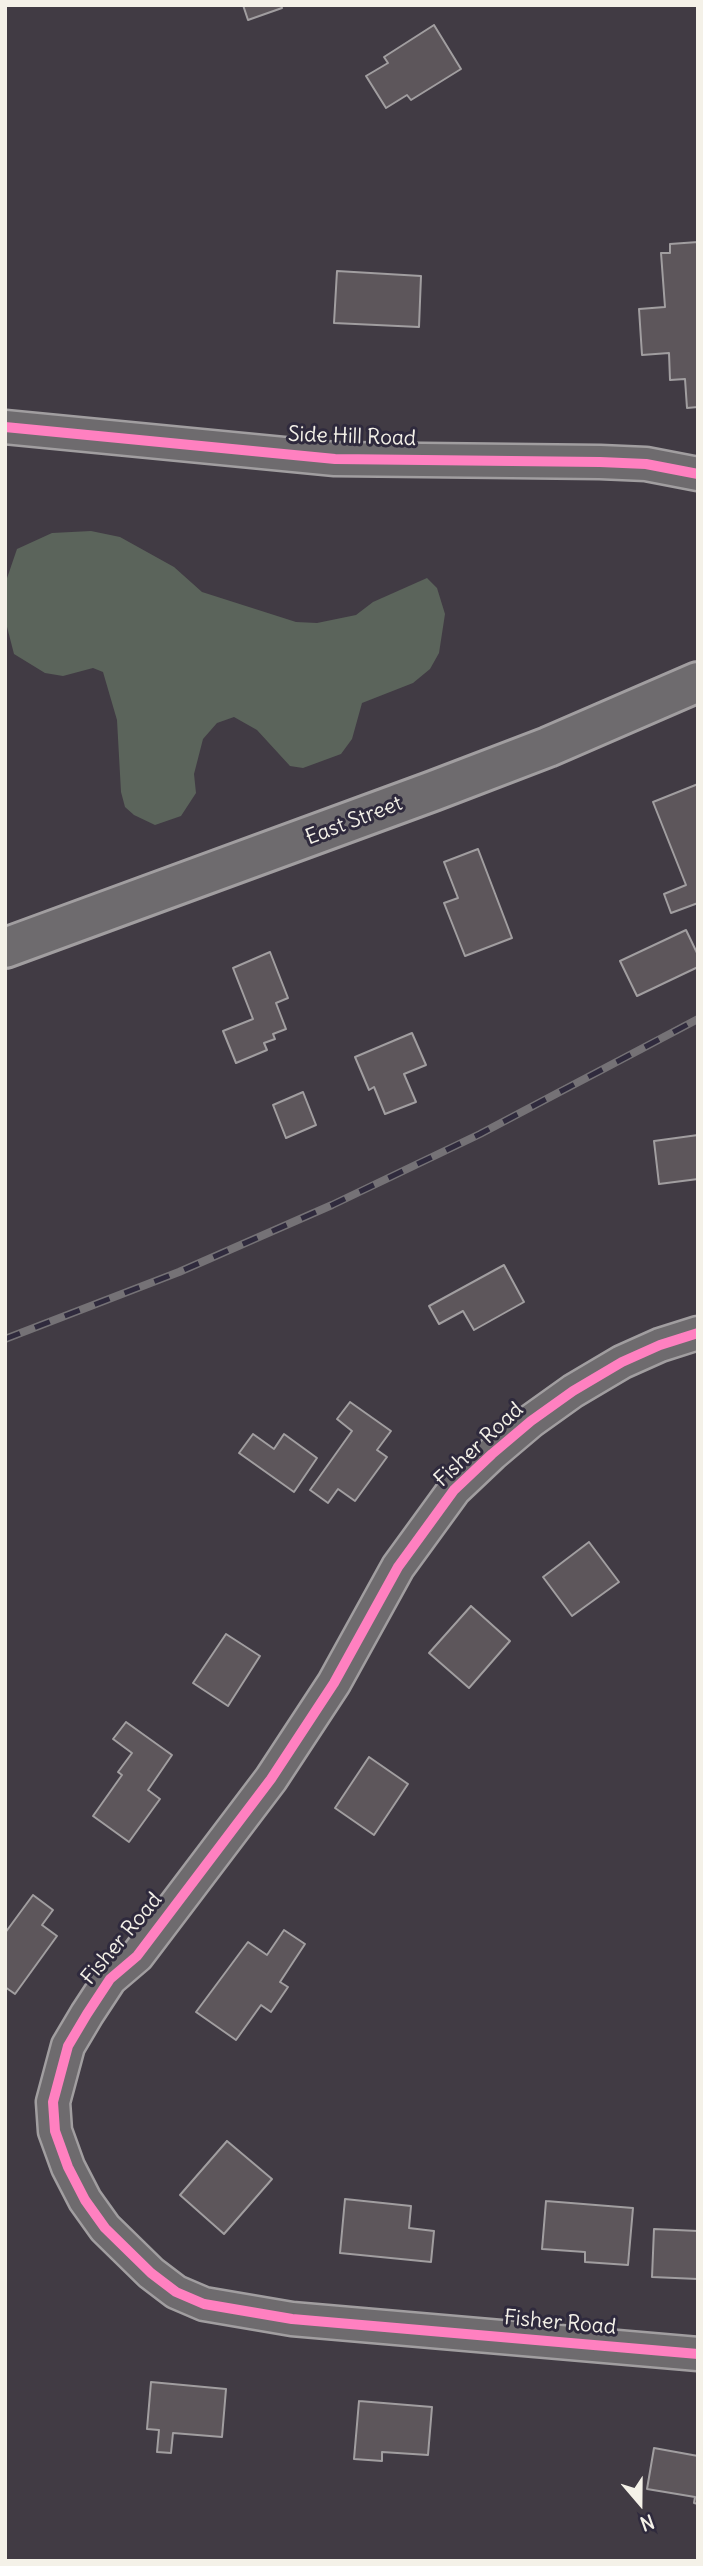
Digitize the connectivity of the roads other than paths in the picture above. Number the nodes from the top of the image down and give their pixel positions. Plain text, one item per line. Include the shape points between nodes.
1 (5, 427) edge
2 (698, 474) edge
3 (698, 682) edge
4 (5, 948) edge
5 (698, 1333) edge
6 (698, 2354) edge

1 - 2 street, Side Hill Road via 335,458 646,464
3 - 4 main road, East Street via 484,772
5 - 6 street, Fisher Road via 622,1362 573,1391 531,1421 454,1490 398,1567 334,1683 271,1779 137,1956 110,1979 87,2014 68,2046 53,2102 55,2131 68,2167 105,2228 151,2273 176,2292 204,2304 292,2319

